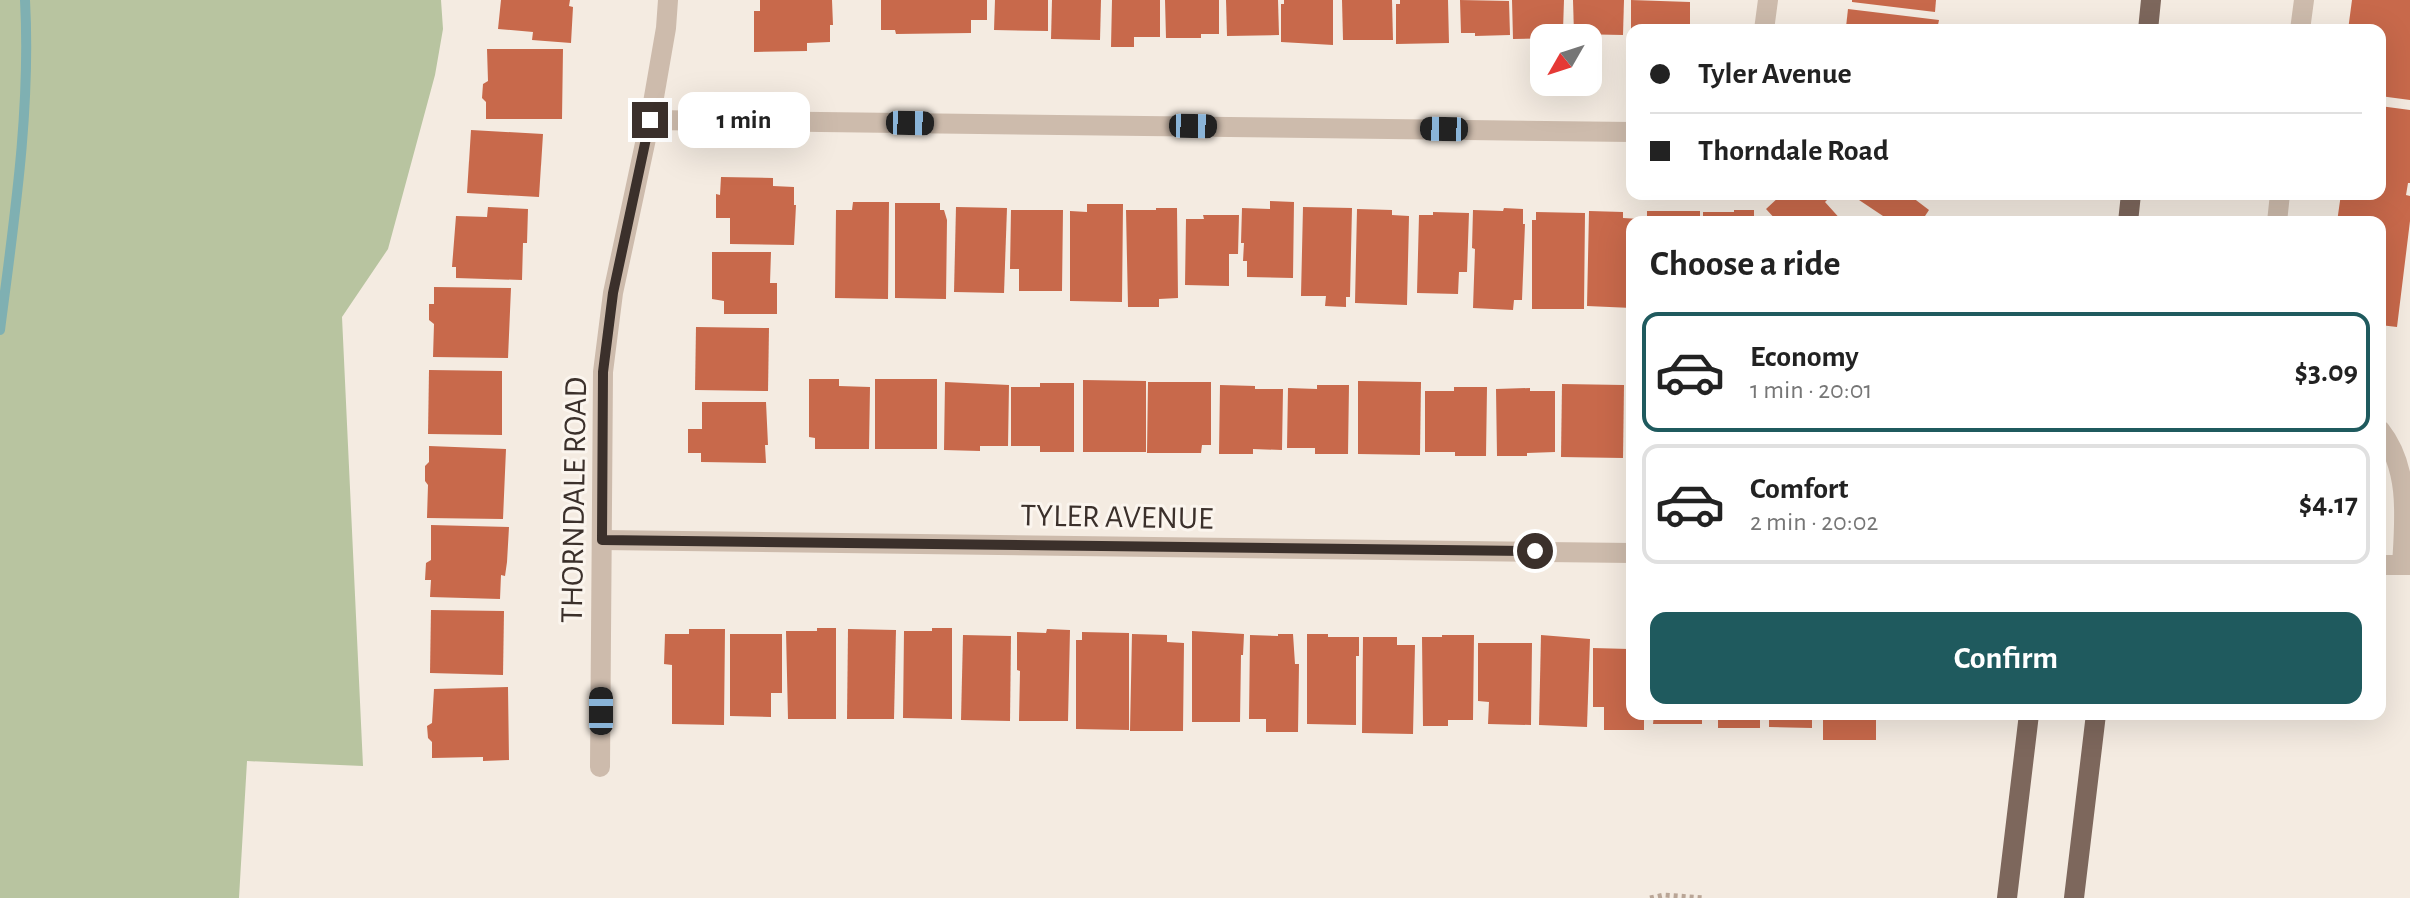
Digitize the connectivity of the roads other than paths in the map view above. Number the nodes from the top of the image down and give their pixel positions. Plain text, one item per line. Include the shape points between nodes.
1 (668, 0) edge
2 (1768, 0) edge
3 (2151, 0) edge
4 (2304, 0) edge
5 (1765, 24) edge
6 (2149, 24) edge
7 (2301, 24) edge
8 (650, 120) junction
9 (1626, 132) edge
10 (2386, 437) edge
11 (602, 540) junction
12 (1626, 553) edge
13 (2406, 565) edge
14 (2028, 720) edge
15 (2095, 720) edge
16 (600, 767) dead end
17 (2007, 898) edge
18 (2074, 898) edge

1 - 8 street, THORNDALE ROAD
2 - 5 street
3 - 6 main road
4 - 7 street
8 - 9 street
8 - 11 street, THORNDALE ROAD via 613,293 603,372
10 - 13 street via 2404,472
11 - 12 street, TYLER AVENUE
11 - 16 street, THORNDALE ROAD
14 - 17 main road
15 - 18 main road

